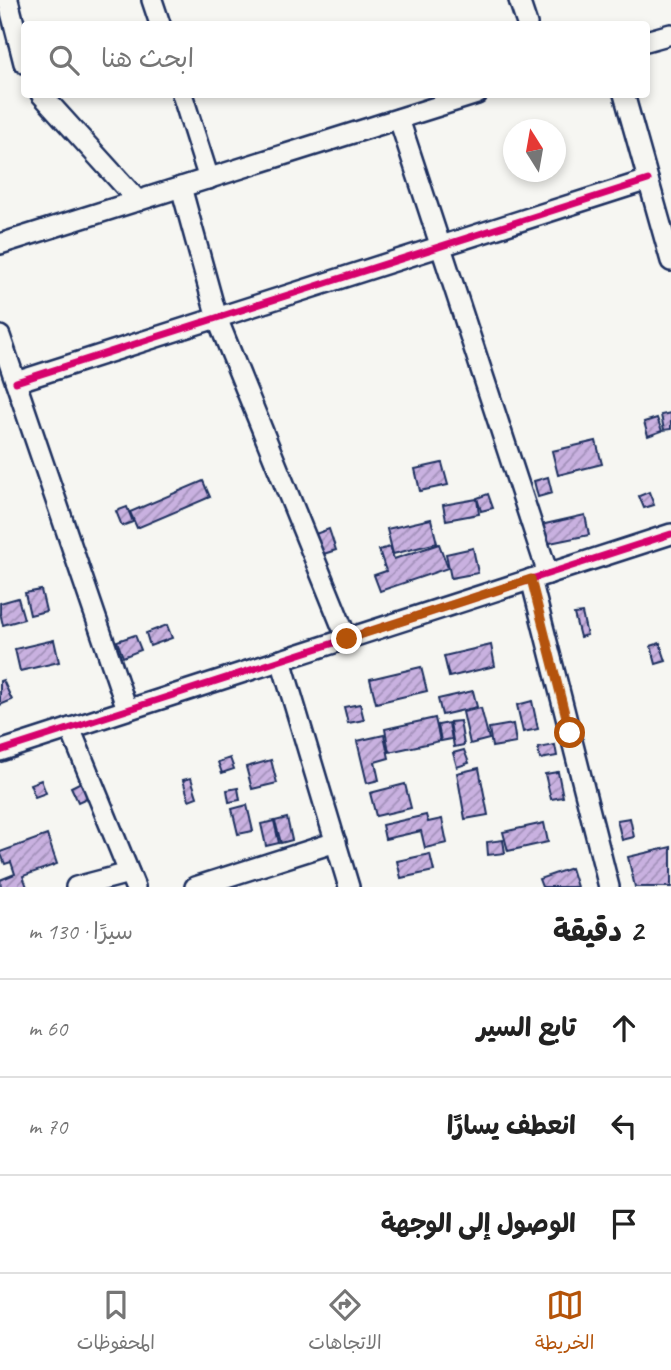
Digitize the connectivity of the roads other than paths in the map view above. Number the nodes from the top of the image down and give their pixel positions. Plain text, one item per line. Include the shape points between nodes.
1 (8, 0) edge
2 (152, 0) edge
3 (519, 0) edge
4 (159, 21) edge
5 (526, 21) edge
6 (671, 34) edge
7 (650, 40) edge
8 (21, 51) edge
9 (45, 98) edge
10 (183, 98) edge
11 (465, 98) edge
12 (625, 98) edge
13 (399, 119) junction
14 (209, 179) junction
15 (648, 180) junction
16 (181, 187) junction
17 (138, 201) junction
18 (0, 244) edge
19 (440, 246) junction
20 (671, 261) edge
21 (216, 318) junction
22 (0, 335) edge
23 (16, 382) junction
24 (671, 534) edge
25 (540, 577) junction
26 (347, 639) junction
27 (281, 660) junction
28 (127, 709) junction
29 (71, 728) junction
30 (0, 751) edge
31 (336, 842) junction
32 (132, 880) edge
33 (76, 887) edge
34 (195, 887) edge
35 (349, 887) edge
36 (609, 887) edge

1 - 8 street
2 - 4 street
3 - 5 street
6 - 7 street
9 - 17 street
10 - 14 street
11 - 13 street
12 - 15 street
13 - 14 street
13 - 19 street
14 - 16 street
15 - 19 street
15 - 20 street
16 - 17 street
16 - 21 street
17 - 18 street
19 - 21 street
19 - 25 street
21 - 23 street
21 - 26 street
22 - 23 street
23 - 28 street
24 - 25 street
25 - 26 street
25 - 36 street
26 - 27 street
27 - 28 street
27 - 31 street
28 - 29 street
29 - 30 street
29 - 32 street
31 - 34 street
31 - 35 street
32 - 33 street

